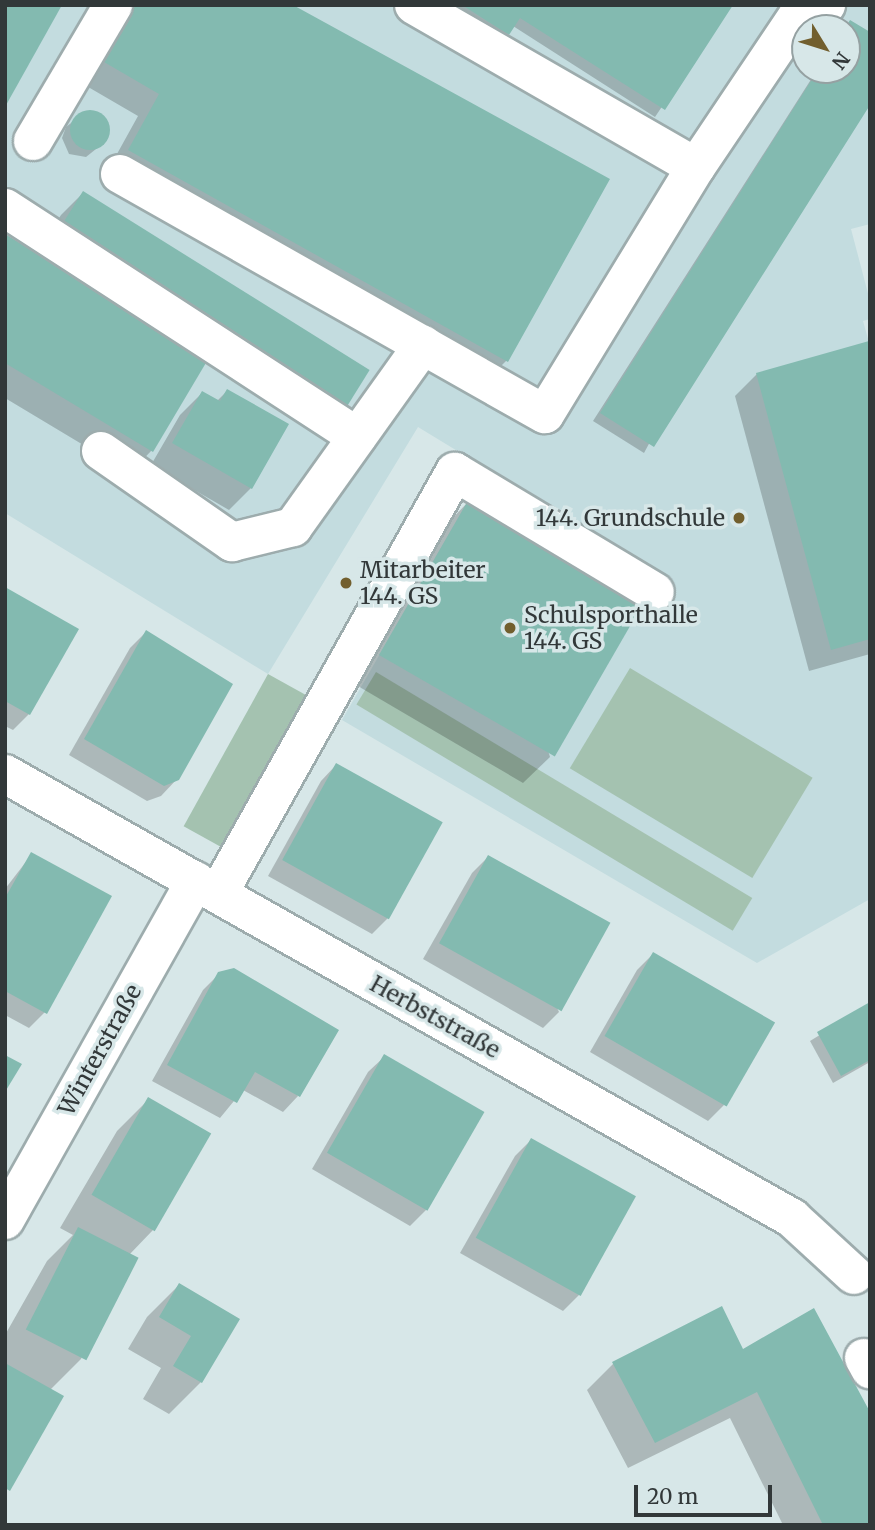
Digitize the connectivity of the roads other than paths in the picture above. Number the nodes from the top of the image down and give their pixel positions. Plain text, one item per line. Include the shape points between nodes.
1 (113, 5) edge
2 (414, 5) edge
3 (826, 5) edge
4 (33, 141) dead end
5 (696, 167) junction
6 (120, 174) dead end
7 (5, 208) edge
8 (423, 345) junction
9 (357, 437) junction
10 (101, 451) dead end
11 (655, 592) dead end
12 (5, 774) edge
13 (207, 887) junction
14 (5, 1220) edge
15 (854, 1275) dead end

1 - 4 street
2 - 5 street
3 - 5 street via 798,15
5 - 8 street via 545,414
6 - 8 street
7 - 9 street
8 - 9 street
9 - 10 street via 293,527 232,542
11 - 13 street, Winterstraße via 455,472
12 - 13 street, Herbststraße
13 - 14 street, Winterstraße
13 - 15 street, Herbststraße via 792,1218

